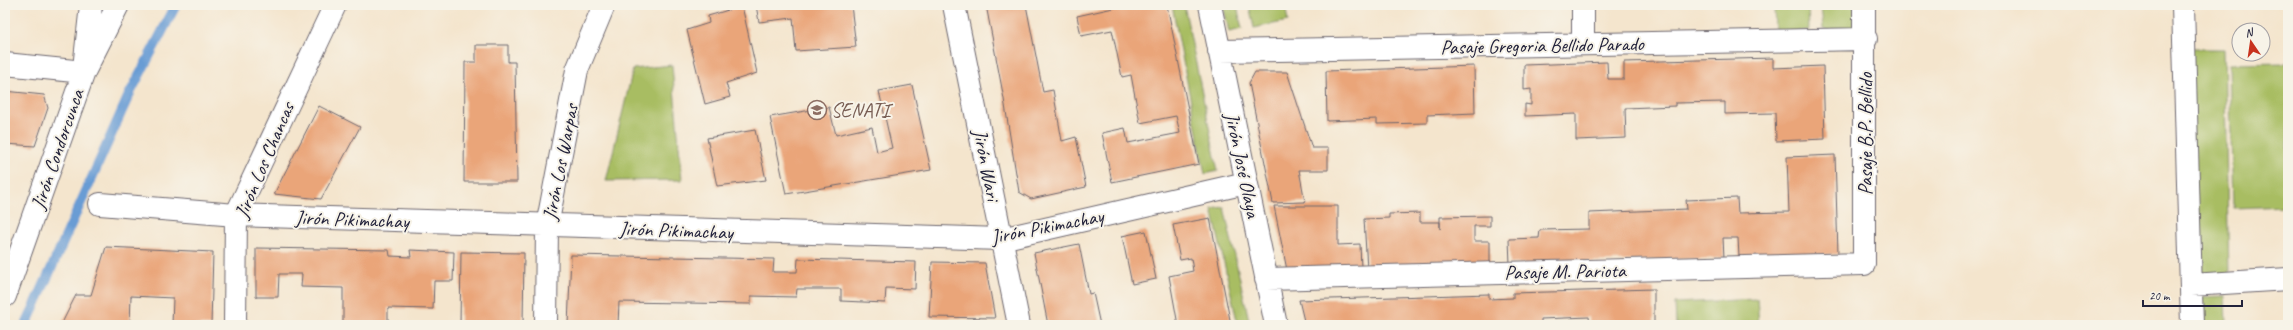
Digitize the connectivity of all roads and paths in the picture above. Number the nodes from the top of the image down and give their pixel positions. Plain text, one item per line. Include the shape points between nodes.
1 (91, 5) edge
2 (118, 5) edge
3 (335, 5) edge
4 (604, 5) edge
5 (954, 5) edge
6 (1210, 5) edge
7 (1583, 5) edge
8 (1864, 5) edge
9 (2183, 5) edge
10 (1866, 39) junction
11 (1584, 44) junction
12 (1219, 51) junction
13 (5, 64) edge
14 (84, 72) junction
15 (1246, 183) junction
16 (100, 204) dead end
17 (236, 215) junction
18 (547, 226) junction
19 (1001, 239) junction
20 (1864, 264) joint
21 (1266, 279) junction
22 (2288, 279) edge
23 (2191, 285) junction
24 (5, 296) edge
25 (235, 325) edge
26 (546, 325) edge
27 (1019, 325) edge
28 (1276, 325) edge
29 (2192, 325) edge

1 - 14 street
2 - 14 street, Jirón Condorcunca
3 - 17 street, Jirón Los Chancas
4 - 18 street, Jirón Los Warpas via 577,70
5 - 19 street, Jirón Wari
6 - 12 street, Jirón José Olaya
7 - 11 street
8 - 10 street, Pasaje B.P. Bellido
9 - 23 street
10 - 11 street, Pasaje Gregoria Bellido Parado
10 - 20 street, Pasaje B.P. Bellido
11 - 12 street, Pasaje Gregoria Bellido Parado
12 - 15 street, Jirón José Olaya
13 - 14 street
14 - 24 street, Jirón Condorcunca
15 - 19 street, Jirón Pikimachay
15 - 21 street, Jirón José Olaya
16 - 17 street, Jirón Pikimachay
17 - 18 street, Jirón Pikimachay
17 - 25 street, Jirón Los Chancas
18 - 19 street, Jirón Pikimachay
18 - 26 street, Jirón Los Warpas
19 - 27 street, Jirón Wari
20 - 21 street, Pasaje M. Pariota
21 - 28 street, Jirón José Olaya
22 - 23 street
23 - 29 street

